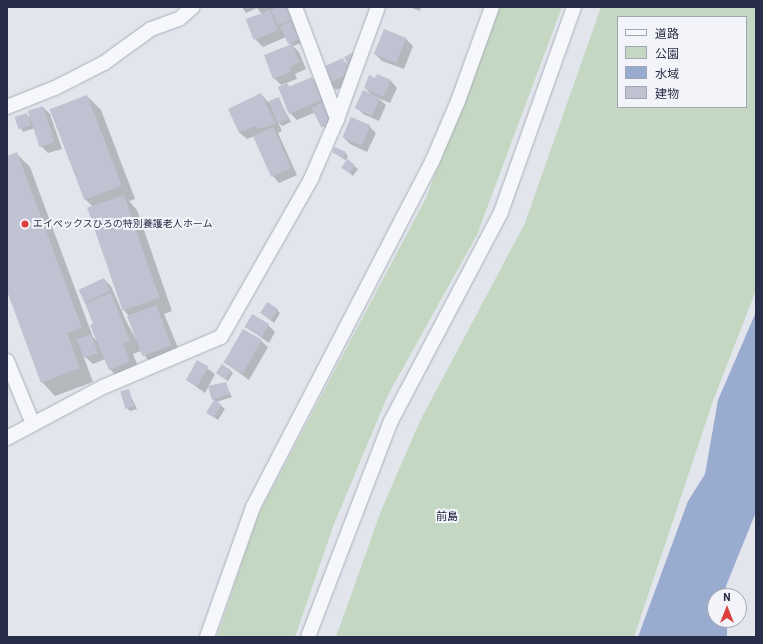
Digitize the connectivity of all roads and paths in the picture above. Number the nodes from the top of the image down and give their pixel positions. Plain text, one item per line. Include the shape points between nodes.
1 (193, 7) edge
2 (295, 7) edge
3 (378, 7) edge
4 (492, 7) edge
5 (574, 7) edge
6 (7, 107) edge
7 (337, 119) junction
8 (7, 361) edge
9 (33, 424) junction
10 (7, 438) edge
11 (207, 637) edge
12 (308, 637) edge

1 - 6 street via 179,19 152,29 104,63 55,88
2 - 7 street
3 - 7 street
4 - 11 street via 458,101 432,162 253,507
5 - 12 street via 501,212 391,421
7 - 9 street via 311,179 221,337 103,387
8 - 9 street
9 - 10 street

